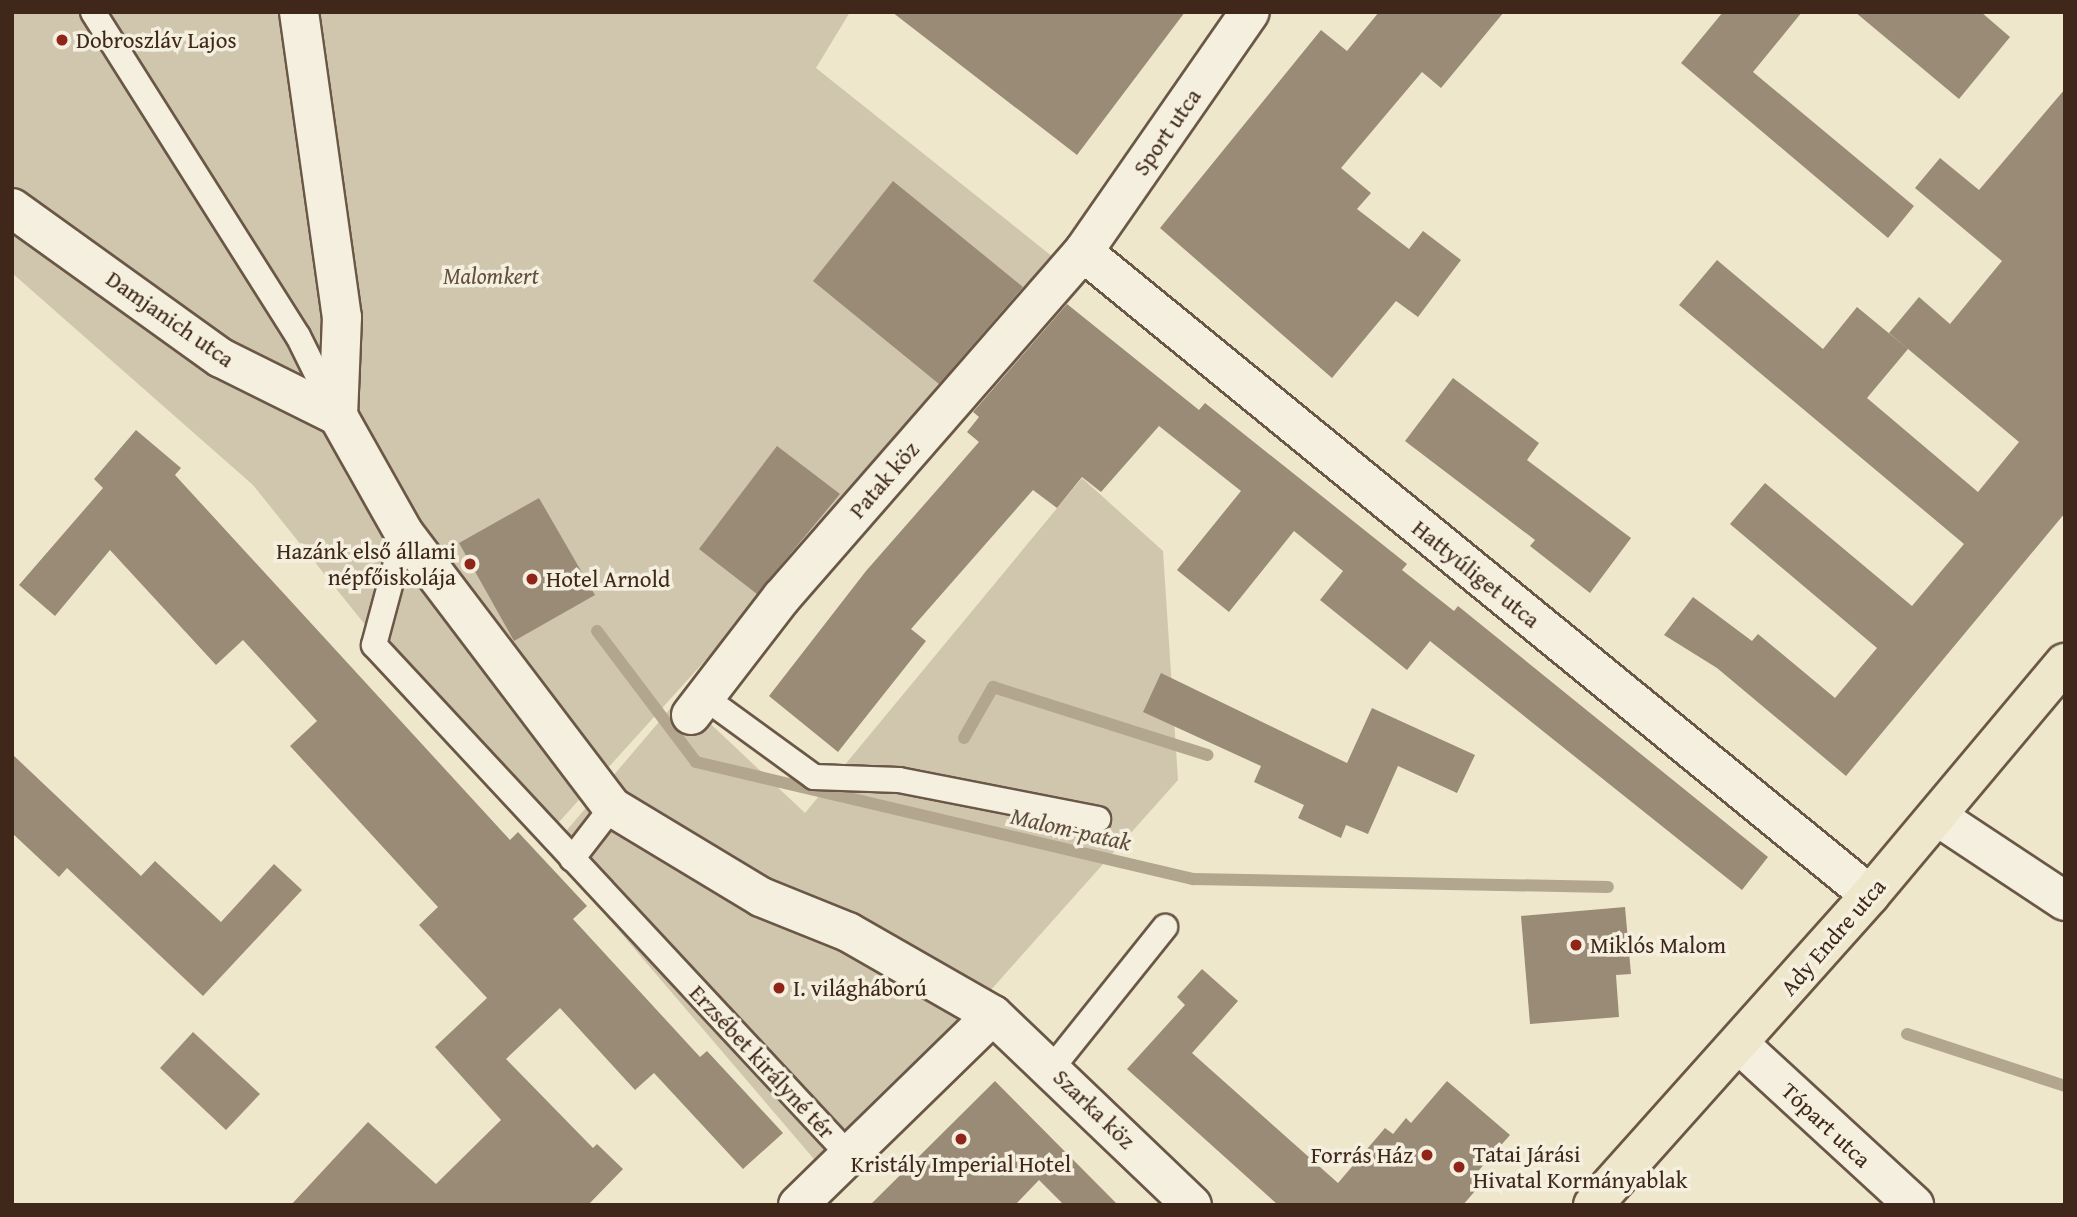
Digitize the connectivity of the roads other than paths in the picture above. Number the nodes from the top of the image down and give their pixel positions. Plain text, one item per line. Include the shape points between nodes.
1 (93, 12) edge
2 (299, 12) edge
3 (1250, 12) edge
4 (12, 208) edge
5 (1083, 252) junction
6 (338, 416) junction
7 (404, 533) junction
8 (2065, 663) edge
9 (698, 706) joint
10 (612, 807) junction
11 (1938, 817) junction
12 (1098, 819) dead end
13 (572, 859) junction
14 (1870, 895) junction
15 (2065, 901) edge
16 (1165, 927) dead end
17 (993, 1015) junction
18 (1739, 1044) junction
19 (1052, 1068) junction
20 (848, 1154) junction
21 (797, 1205) edge
22 (1192, 1205) edge
23 (1593, 1205) edge
24 (1914, 1205) edge

1 - 6 lane via 298,336
2 - 6 street via 342,317
3 - 5 street, Sport utca
4 - 6 street, Damjanich utca via 221,358
5 - 9 street, Patak köz via 782,597
5 - 14 street, Hattyúliget utca
6 - 7 street
7 - 10 street
7 - 13 lane, Erzsébet királyné tér via 374,645
8 - 11 main road, Ady Endre utca
9 - 12 lane via 814,777 899,780
10 - 13 lane
10 - 17 street via 761,897 848,932
11 - 14 main road, Ady Endre utca
11 - 15 street
13 - 20 lane, Erzsébet királyné tér
14 - 18 main road, Ady Endre utca
16 - 19 lane
17 - 19 street, Szarka köz
17 - 20 street, Erzsébet királyné tér
18 - 23 main road, Ady Endre utca
18 - 24 street, Tópart utca
19 - 22 street, Szarka köz
20 - 21 street

